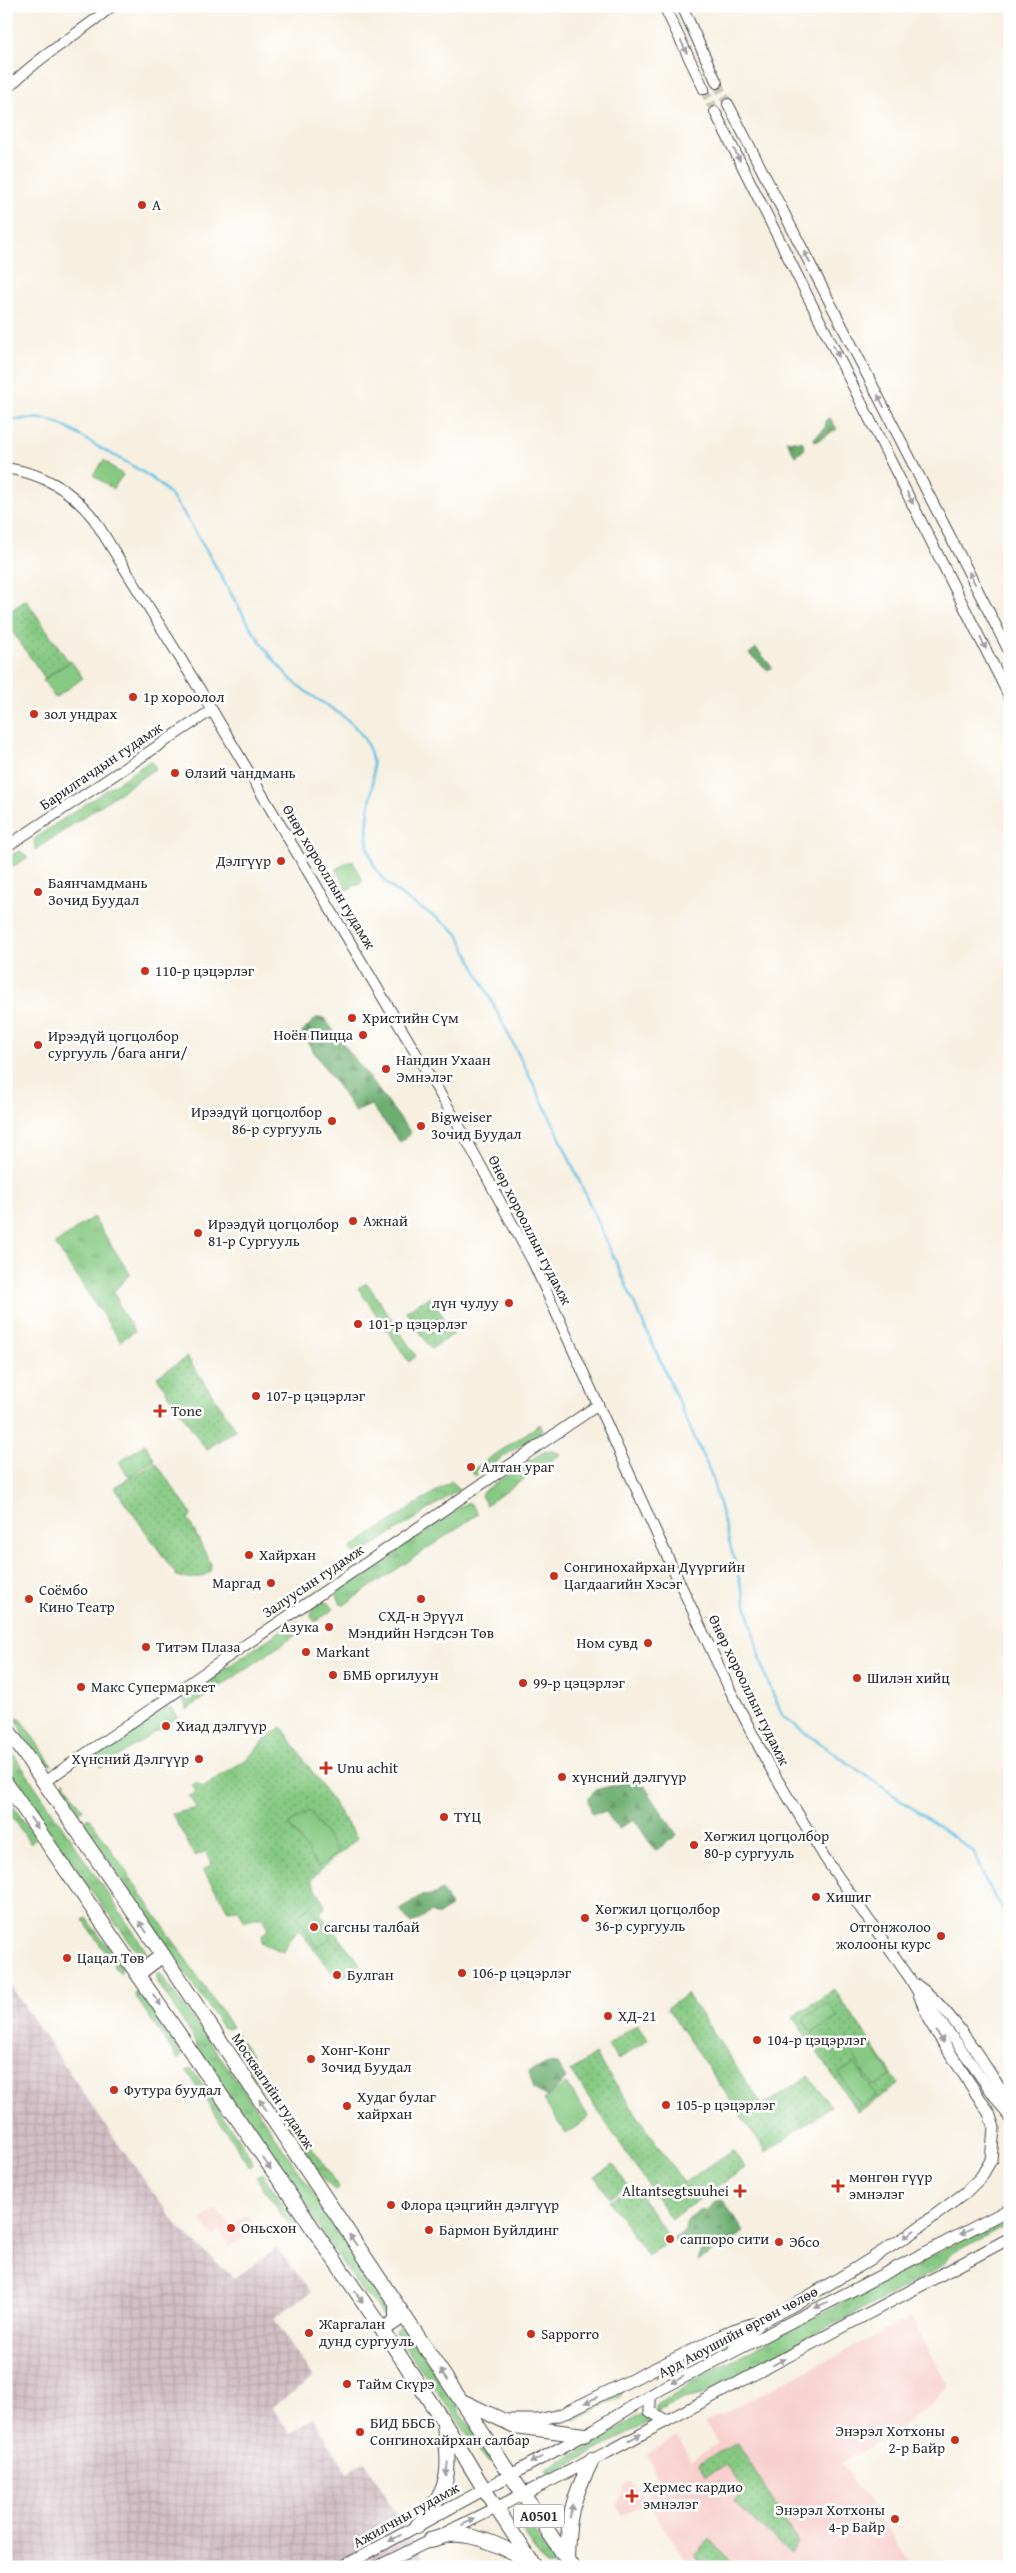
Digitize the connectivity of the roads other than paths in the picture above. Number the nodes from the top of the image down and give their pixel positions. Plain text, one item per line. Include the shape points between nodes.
1 (112, 6) edge
2 (664, 6) edge
3 (682, 6) edge
4 (717, 83) tunnel mouth
5 (704, 89) tunnel mouth
6 (6, 90) edge
7 (728, 104) tunnel mouth
8 (715, 112) tunnel mouth
9 (6, 468) edge
10 (1010, 653) edge
11 (1010, 698) edge
12 (212, 710) junction
13 (6, 847) edge
14 (598, 1405) junction
15 (6, 1727) edge
16 (44, 1782) junction
17 (6, 1783) edge
18 (163, 1956) junction
19 (139, 1973) junction
20 (916, 1989) junction
21 (1010, 2103) edge
22 (1010, 2118) edge
23 (1010, 2209) edge
24 (1010, 2238) edge
25 (396, 2304) junction
26 (762, 2321) junction
27 (380, 2326) junction
28 (728, 2353) junction
29 (650, 2396) junction
30 (461, 2400) junction
31 (443, 2420) junction
32 (499, 2420) junction
33 (666, 2421) junction
34 (584, 2435) junction
35 (592, 2460) junction
36 (511, 2473) junction
37 (484, 2489) junction
38 (524, 2494) junction
39 (496, 2508) junction
40 (417, 2526) junction
41 (430, 2540) junction
42 (570, 2563) edge
43 (342, 2567) edge
44 (377, 2567) edge
45 (535, 2567) edge

1 - 6 main road
2 -> 5 main road
3 - 4 main road
10 -> 7 main road
8 -> 11 main road
9 - 12 main road, Өнөр хорооллын гудамж via 45,478 79,500 94,519
12 - 13 main road, Барилгачдын гудамж
12 - 14 main road, Өнөр хорооллын гудамж via 458,1124 533,1262
14 - 16 main road, Залуусын гудамж
14 - 20 main road, Өнөр хорооллын гудамж via 768,1764 825,1858
15 - 16 highway, Москвагийн гудамж
18 -> 16 highway, Москвагийн гудамж
17 -> 19 highway
18 - 19 highway
25 -> 18 highway, Москвагийн гудамж
19 -> 27 highway
20 - 21 main road via 926,1991 944,2011
20 - 22 main road
20 -> 26 main road via 930,2022 989,2113 994,2128 991,2160 982,2177 965,2193 910,2234 800,2302
23 -> 28 main road, Ард Аюушийн өргөн чөлөө
33 -> 24 main road
25 - 27 highway via 396,2322 387,2327
30 -> 25 highway, Москвагийн гудамж
26 - 28 main road
26 -> 32 main road via 733,2330 555,2417
27 - 31 highway
28 -> 29 main road, Ард Аюушийн өргөн чөлөө
29 - 33 main road via 650,2411
29 - 34 main road, Ард Аюушийн өргөн чөлөө
30 - 32 highway
30 - 36 highway, Москвагийн гудамж
31 - 37 highway
31 -> 40 highway via 448,2463 445,2482 436,2504
32 - 34 highway via 534,2430
35 -> 33 main road
34 -> 36 main road, Ард Аюушийн өргөн чөлөө
35 - 38 main road
42 -> 35 highway via 569,2526 575,2493
36 - 37 main road, Ард Аюушийн өргөн чөлөө
36 - 38 highway, A0501
37 - 39 highway, A0501
37 - 40 main road, Ажилчны гудамж
38 - 39 main road
38 - 42 highway, A0501
41 -> 39 main road, Ажилчны гудамж
39 - 45 highway, A0501
40 -> 43 main road, Ажилчны гудамж
41 - 44 main road, Ажилчны гудамж
41 - 45 highway via 451,2535 474,2538 516,2553

